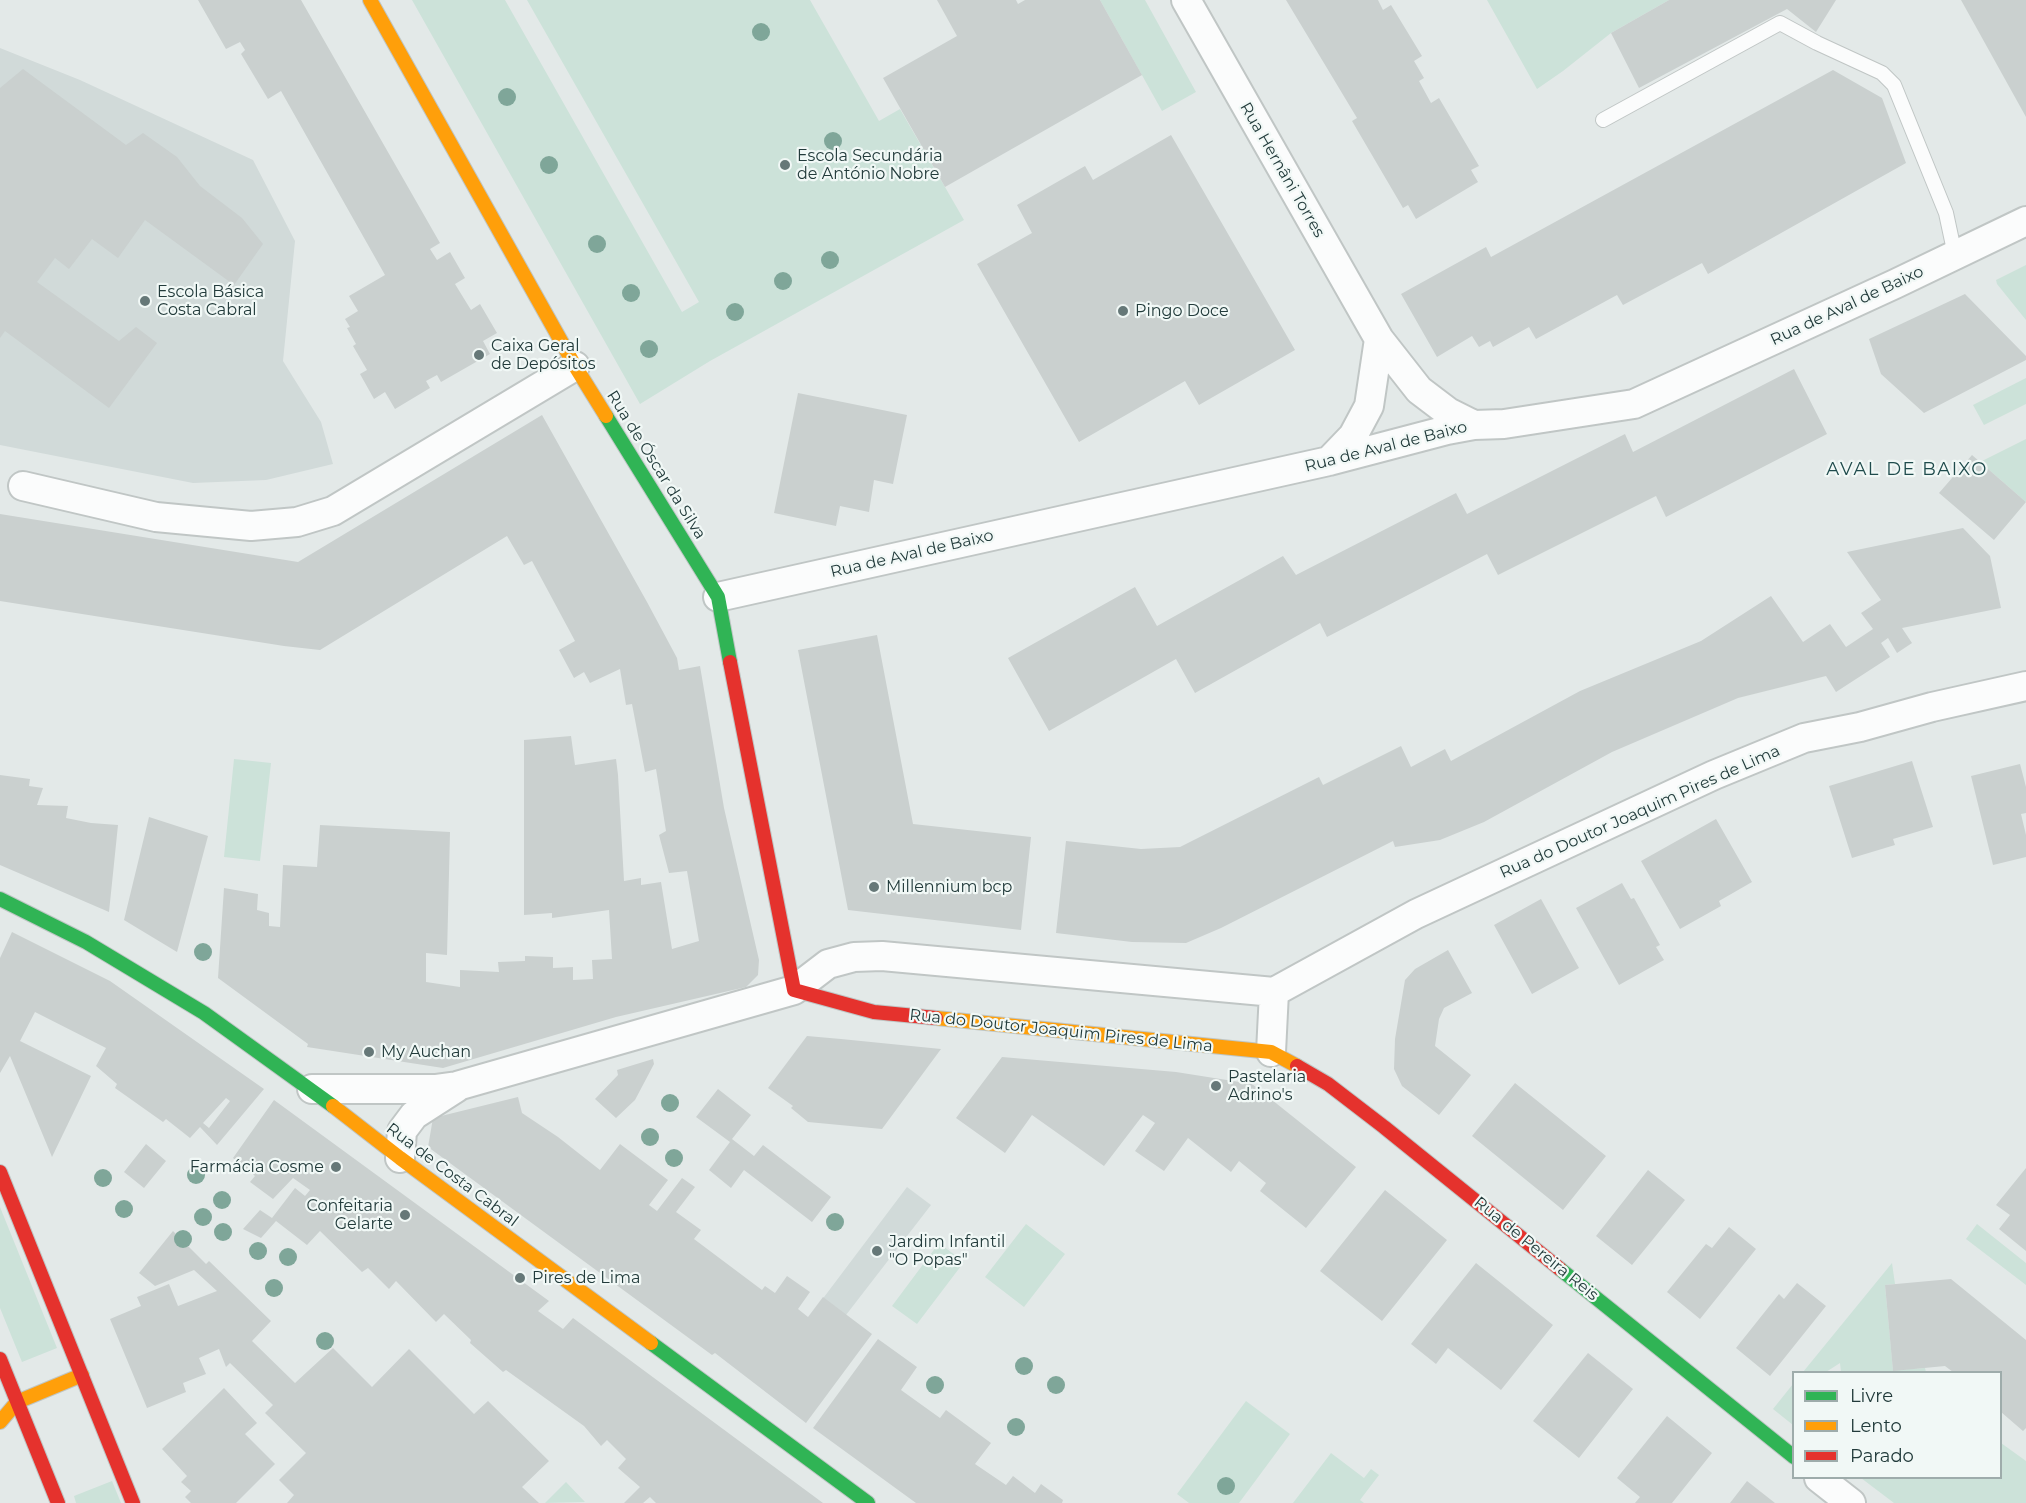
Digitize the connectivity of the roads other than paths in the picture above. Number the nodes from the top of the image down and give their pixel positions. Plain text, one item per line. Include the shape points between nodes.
1 (370, 0) edge
2 (1186, 0) edge
3 (1603, 120) dead end
4 (2026, 221) edge
5 (1955, 255) junction
6 (1379, 339) junction
7 (575, 366) junction
8 (1474, 425) junction
9 (1329, 461) junction
10 (23, 486) dead end
11 (718, 597) junction
12 (2026, 686) edge
13 (0, 899) edge
14 (18, 909) junction
15 (3, 915) dead end
16 (794, 990) junction
17 (1274, 992) junction
18 (1271, 1052) junction
19 (458, 1086) junction
20 (312, 1089) junction
21 (400, 1158) junction
22 (0, 1172) edge
23 (0, 1359) edge
24 (81, 1375) junction
25 (17, 1402) junction
26 (0, 1422) edge
27 (1792, 1455) edge
28 (1820, 1479) edge
29 (58, 1503) edge
30 (133, 1503) edge
31 (868, 1503) edge
32 (1851, 1503) edge

1 - 7 street, Rua de Óscar da Silva
2 - 6 street, Rua Hernâni Torres
3 - 5 lane via 1780,23 1882,73 1894,85 1946,213
4 - 5 street, Rua de Aval de Baixo
5 - 8 street, Rua de Aval de Baixo via 1634,404
6 - 8 street, Rua Hernâni Torres via 1419,390
6 - 9 street via 1369,406 1353,436
7 - 10 street via 333,511 297,522 251,526 156,517
7 - 11 street, Rua de Óscar da Silva
8 - 9 street, Rua de Aval de Baixo
9 - 11 street, Rua de Aval de Baixo
11 - 16 street, Rua de Óscar da Silva
12 - 17 street, Rua do Doutor Joaquim Pires de Lima via 1794,742 1714,775 1416,914
13 - 14 street, Rua de Costa Cabral
14 - 15 street
14 - 20 street, Rua de Costa Cabral via 86,942 204,1013
16 - 17 street via 828,964 854,957 882,956
16 - 18 street, Rua do Doutor Joaquim Pires de Lima via 874,1012
16 - 19 street
17 - 18 street
18 - 27 street, Rua de Pereira Reis via 1328,1084 1375,1120
19 - 20 street
19 - 21 street via 414,1115 402,1131
20 - 21 street, Rua de Costa Cabral
21 - 31 street, Rua de Costa Cabral
22 - 24 street
23 - 25 street
24 - 25 street
24 - 30 street
25 - 26 street
25 - 29 street
28 - 32 street

